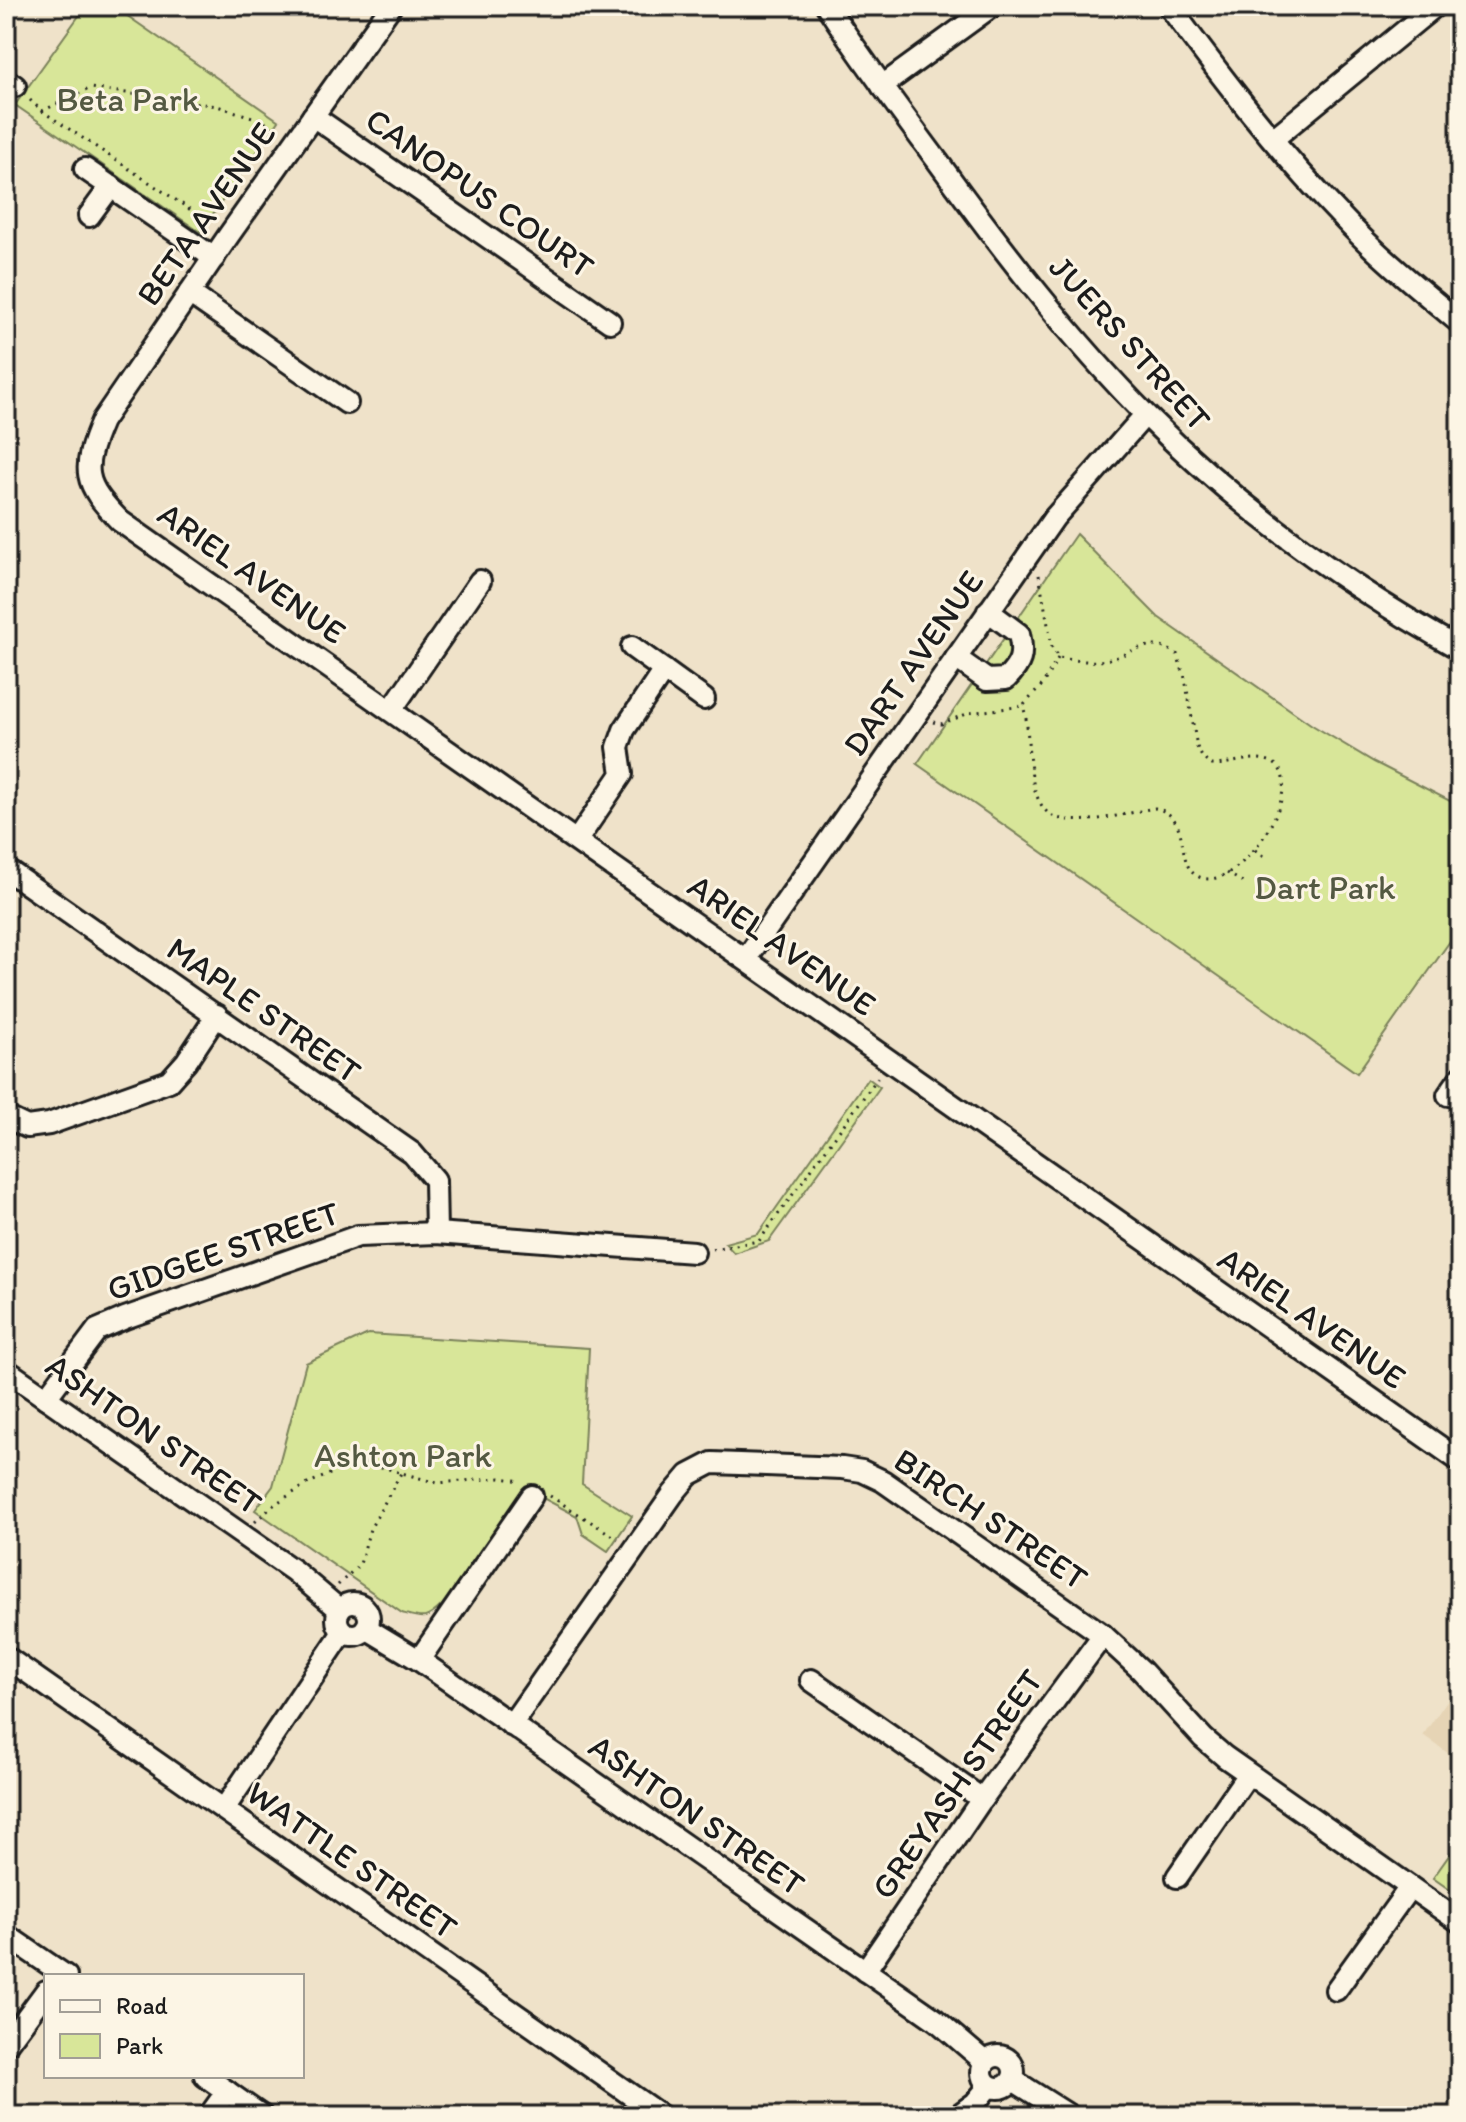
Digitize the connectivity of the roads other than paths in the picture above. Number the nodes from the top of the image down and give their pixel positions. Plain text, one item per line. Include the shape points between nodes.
1 (391, 6) edge
2 (827, 6) edge
3 (992, 6) edge
4 (1169, 6) edge
5 (1435, 6) edge
6 (882, 86) junction
7 (313, 116) junction
8 (1273, 139) junction
9 (85, 169) dead end
10 (111, 186) junction
11 (89, 216) dead end
12 (214, 258) junction
13 (189, 293) junction
14 (610, 322) dead end
15 (1460, 323) edge
16 (347, 403) dead end
17 (1145, 415) junction
18 (87, 466) joint
19 (480, 581) dead end
20 (988, 611) junction
21 (632, 647) dead end
22 (1460, 649) edge
23 (956, 658) junction
24 (664, 670) junction
25 (704, 699) dead end
26 (392, 709) junction
27 (577, 840) junction
28 (6, 869) edge
29 (746, 959) junction
30 (217, 1015) junction
31 (6, 1117) edge
32 (436, 1233) junction
33 (694, 1252) road end
34 (6, 1370) edge
35 (46, 1398) junction
36 (1458, 1454) edge
37 (535, 1491) road end
38 (332, 1604) junction
39 (366, 1628) junction
40 (343, 1632) junction
41 (1103, 1635) junction
42 (6, 1657) edge
43 (419, 1660) junction
44 (811, 1680) dead end
45 (511, 1725) junction
46 (1248, 1774) junction
47 (982, 1799) junction
48 (224, 1809) junction
49 (1177, 1877) dead end
50 (1410, 1887) junction
51 (1460, 1922) edge
52 (6, 1935) edge
53 (865, 1971) junction
54 (60, 1974) edge
55 (1336, 1990) dead end
56 (44, 1994) edge
57 (6, 2045) edge
58 (985, 2062) junction
59 (208, 2078) edge
60 (1013, 2080) junction
61 (989, 2086) junction
62 (227, 2091) junction
63 (209, 2116) edge
64 (262, 2116) edge
65 (661, 2116) edge
66 (957, 2116) edge
67 (1070, 2116) edge

1 - 7 street, BETA AVENUE
2 - 6 street, JUERS STREET
3 - 6 street
4 - 8 street
5 - 8 street
6 - 17 street, JUERS STREET via 991,235
7 - 12 street, BETA AVENUE
7 - 14 street, CANOPUS COURT
8 - 15 street via 1341,217
9 - 10 street
10 - 11 street
10 - 12 street
12 - 13 street, BETA AVENUE
13 - 16 street
13 - 18 street, BETA AVENUE via 102,421
17 - 20 street, DART AVENUE via 1054,518
17 - 22 street, JUERS STREET via 1310,554
18 - 26 street, ARIEL AVENUE via 96,496 120,521
19 - 26 street
20 - 23 street, DART AVENUE
20 - 23 street via 1019,634 1019,665 1006,679 987,680
21 - 24 street
23 - 29 street, DART AVENUE
24 - 25 street
24 - 27 street via 624,730 618,747 622,774
26 - 27 street, ARIEL AVENUE
27 - 29 street, ARIEL AVENUE
28 - 30 street, MAPLE STREET
29 - 36 street, ARIEL AVENUE
30 - 31 street via 169,1081 49,1124 27,1127
30 - 32 street, MAPLE STREET via 412,1153 435,1180
32 - 33 street, GIDGEE STREET
32 - 35 street, GIDGEE STREET via 358,1236 113,1322 97,1330
34 - 35 street, ASHTON STREET
35 - 38 street, ASHTON STREET via 294,1571
37 - 43 street
38 - 39 street, ASHTON STREET via 362,1606 369,1619
38 - 40 street
39 - 40 street via 358,1635
39 - 43 street, ASHTON STREET
40 - 48 street
41 - 45 street, BIRCH STREET via 900,1492 862,1471 712,1463 689,1475
41 - 46 street, BIRCH STREET via 1203,1738
41 - 47 street, GREYASH STREET
42 - 48 street, WATTLE STREET
43 - 45 street, ASHTON STREET
44 - 47 street
45 - 53 street, ASHTON STREET
46 - 49 street
46 - 50 street, BIRCH STREET
47 - 53 street, GREYASH STREET
48 - 65 street, WATTLE STREET
50 - 51 street, BIRCH STREET
50 - 55 street
52 - 54 street
53 - 58 street, ASHTON STREET
56 - 57 street
58 - 60 street via 1000,2055 1010,2060
58 - 61 street via 983,2078
59 - 62 street
60 - 61 street via 1002,2088
60 - 67 street
61 - 66 street
62 - 63 street
62 - 64 street

